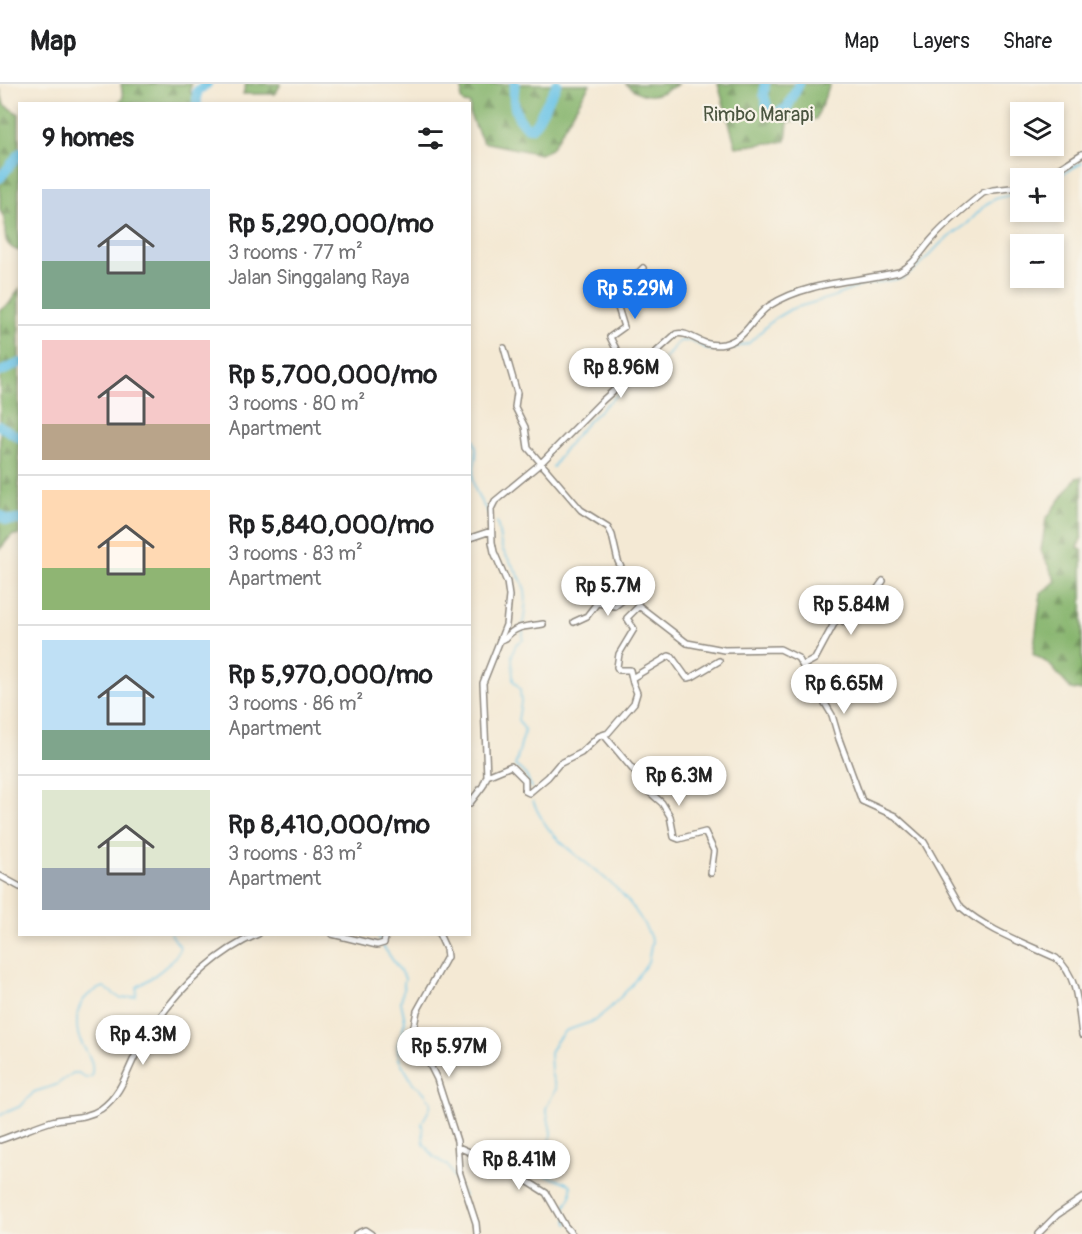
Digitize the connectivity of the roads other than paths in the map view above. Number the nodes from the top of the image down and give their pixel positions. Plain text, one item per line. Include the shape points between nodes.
1 (1082, 154) edge
2 (1060, 168) edge
3 (1010, 188) edge
4 (643, 267) dead end
5 (504, 348) dead end
6 (631, 373) junction
7 (541, 463) junction
8 (490, 531) junction
9 (471, 538) edge
10 (883, 581) dead end
11 (632, 593) junction
12 (639, 606) junction
13 (574, 622) dead end
14 (543, 624) dead end
15 (501, 640) junction
16 (719, 661) dead end
17 (804, 665) junction
18 (632, 678) junction
19 (603, 735) junction
20 (487, 776) junction
21 (471, 802) edge
22 (711, 873) dead end
23 (0, 876) edge
24 (18, 886) edge
25 (254, 936) edge
26 (339, 936) edge
27 (386, 936) edge
28 (440, 936) edge
29 (1082, 1035) edge
30 (0, 1140) edge
31 (458, 1147) junction
32 (1082, 1198) edge
33 (356, 1234) edge
34 (371, 1234) edge
35 (477, 1234) edge
36 (572, 1234) edge
37 (1038, 1234) edge

1 - 2 street
3 - 6 street via 983,193 933,238 908,268 793,295 769,306 741,337 724,344 705,344 676,333
4 - 6 street via 633,278 632,289 616,302 624,327 610,338
5 - 7 street via 527,446
6 - 7 street
7 - 8 street via 495,501
7 - 11 street via 581,510 608,527
8 - 9 street
8 - 15 street via 509,596
10 - 17 street via 852,624 836,620 815,659
11 - 12 street
11 - 13 street via 615,606 597,603 588,615
12 - 17 street via 687,643 724,650 780,649 793,653
12 - 18 street via 627,617 634,629 619,654 617,667 630,670
14 - 15 street via 512,630
15 - 20 street via 483,683
16 - 18 street via 687,678 669,657
17 - 29 street via 832,715 862,801 895,816 916,833 964,910 1062,962 1076,988
18 - 19 street via 638,693 636,700
19 - 20 street via 559,764 529,793 525,791 525,780 511,766
19 - 22 street via 646,789 662,802 670,816 674,837 705,832 714,851
20 - 21 street
23 - 24 street
25 - 30 street via 235,945 188,985 141,1043 121,1086 100,1109
26 - 27 street via 371,945 384,942
28 - 31 street via 447,957 417,1011 413,1031 440,1086
31 - 35 street via 459,1171
31 - 36 street via 508,1169 546,1192
32 - 37 street
33 - 34 street via 365,1230

